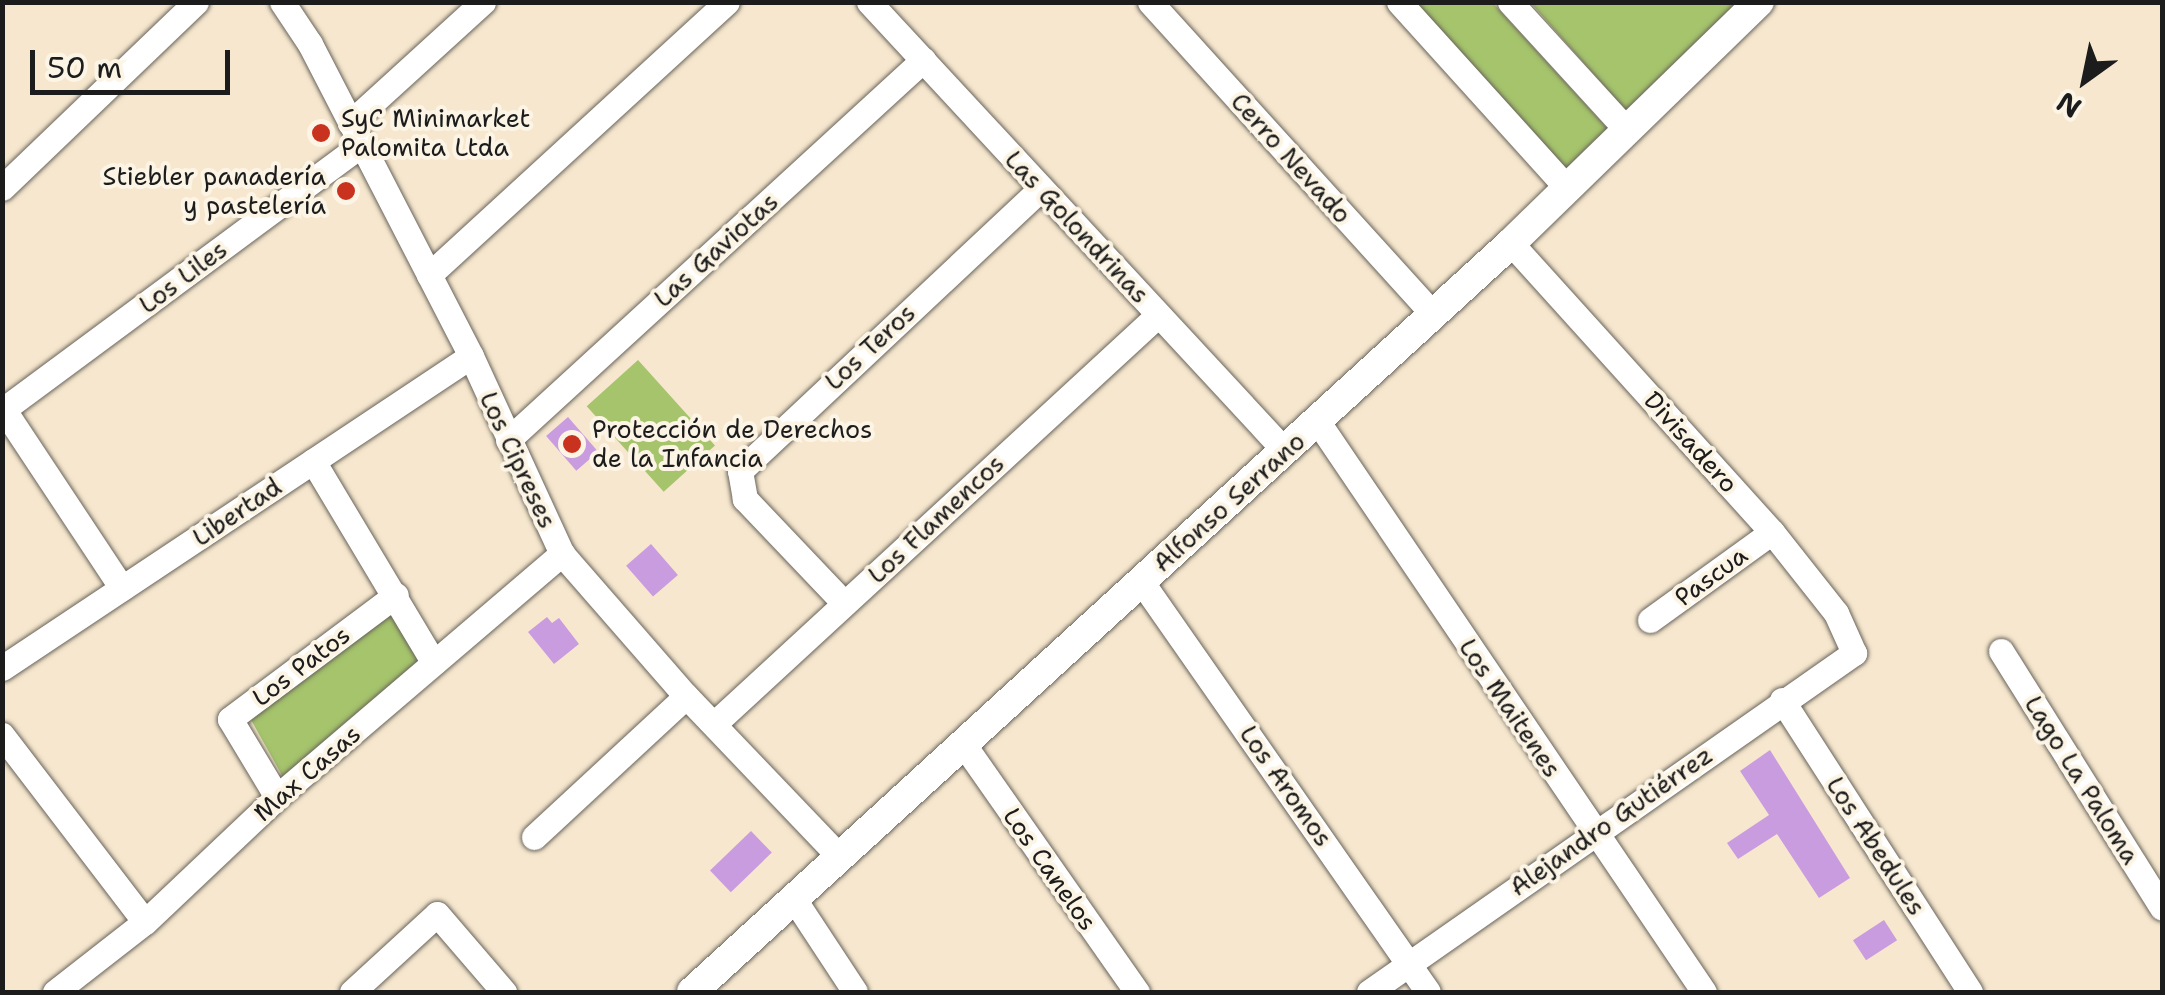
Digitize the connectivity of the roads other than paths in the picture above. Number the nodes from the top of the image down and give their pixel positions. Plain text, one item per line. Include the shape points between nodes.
1 (196, 2) edge
2 (282, 2) edge
3 (483, 2) edge
4 (727, 2) edge
5 (869, 2) edge
6 (1150, 2) edge
7 (1399, 2) edge
8 (1759, 2) edge
9 (1513, 4) edge
10 (923, 60) junction
11 (1626, 128) junction
12 (356, 133) junction
13 (2, 188) edge
14 (1041, 188) junction
15 (1566, 188) junction
16 (1511, 243) junction
17 (429, 275) junction
18 (1158, 314) junction
19 (1433, 314) junction
20 (471, 356) junction
21 (3, 408) edge
22 (1318, 422) junction
23 (508, 440) junction
24 (1285, 451) junction
25 (314, 461) junction
26 (1772, 532) junction
27 (562, 554) junction
28 (1141, 581) junction
29 (122, 588) junction
30 (396, 595) junction
31 (844, 603) junction
32 (1650, 620) dead end
33 (2002, 651) dead end
34 (1854, 653) joint
35 (434, 663) junction
36 (2, 668) edge
37 (686, 696) junction
38 (1782, 700) junction
39 (714, 724) junction
40 (2, 735) edge
41 (964, 745) junction
42 (277, 797) junction
43 (1594, 833) junction
44 (534, 837) dead end
45 (840, 857) junction
46 (794, 898) junction
47 (2162, 898) edge
48 (146, 922) junction
49 (1409, 964) junction
50 (55, 992) edge
51 (352, 992) edge
52 (504, 992) edge
53 (692, 992) edge
54 (854, 992) edge
55 (1137, 992) edge
56 (1368, 992) edge
57 (1428, 992) edge
58 (1704, 992) edge
59 (1970, 992) edge

1 - 13 street
2 - 12 street, Los Cipreses
3 - 12 street, Los Liles
4 - 17 street
5 - 10 street, Las Golondrinas
6 - 19 street, Cerro Nevado
7 - 15 street
8 - 11 street, Alfonso Serrano
9 - 11 street
10 - 14 street, Las Golondrinas
10 - 23 street, Las Gaviotas
11 - 15 street, Alfonso Serrano
12 - 17 street, Los Cipreses
12 - 21 street, Los Liles
14 - 18 street, Las Golondrinas
14 - 31 street, Los Teros via 740,471 744,499
15 - 16 street, Alfonso Serrano
16 - 19 street, Alfonso Serrano
16 - 26 street, Divisadero
17 - 20 street, Los Cipreses
18 - 24 street, Las Golondrinas
18 - 31 street, Los Flamencos
19 - 22 street, Alfonso Serrano
20 - 23 street, Los Cipreses
20 - 25 street, Libertad
21 - 29 street
22 - 24 street, Alfonso Serrano
22 - 43 street, Los Maitenes
23 - 27 street, Los Cipreses
24 - 28 street, Alfonso Serrano
25 - 29 street, Libertad
25 - 30 street
26 - 32 street, Pascua
26 - 34 street, Divisadero via 1836,613
27 - 35 street, Max Casas
27 - 37 street, Los Cipreses
28 - 41 street, Alfonso Serrano
28 - 49 street, Los Aromos
29 - 36 street, Libertad
30 - 35 street
30 - 42 street, Los Patos via 230,719
31 - 39 street, Los Flamencos
33 - 47 street, Lago La Paloma
34 - 38 street, Alejandro Gutiérrez
35 - 42 street, Max Casas
37 - 39 street, Los Cipreses
37 - 44 street
38 - 43 street, Alejandro Gutiérrez
38 - 59 street, Los Abedules
39 - 45 street, Los Cipreses
40 - 48 street
41 - 45 street, Alfonso Serrano
41 - 55 street, Los Canelos
42 - 48 street, Max Casas
43 - 49 street, Alejandro Gutiérrez
43 - 58 street, Los Maitenes
45 - 46 street, Alfonso Serrano
46 - 53 street, Alfonso Serrano
46 - 54 street
48 - 50 street, Max Casas
49 - 56 street, Alejandro Gutiérrez
49 - 57 street, Los Aromos
51 - 52 street via 437,914

